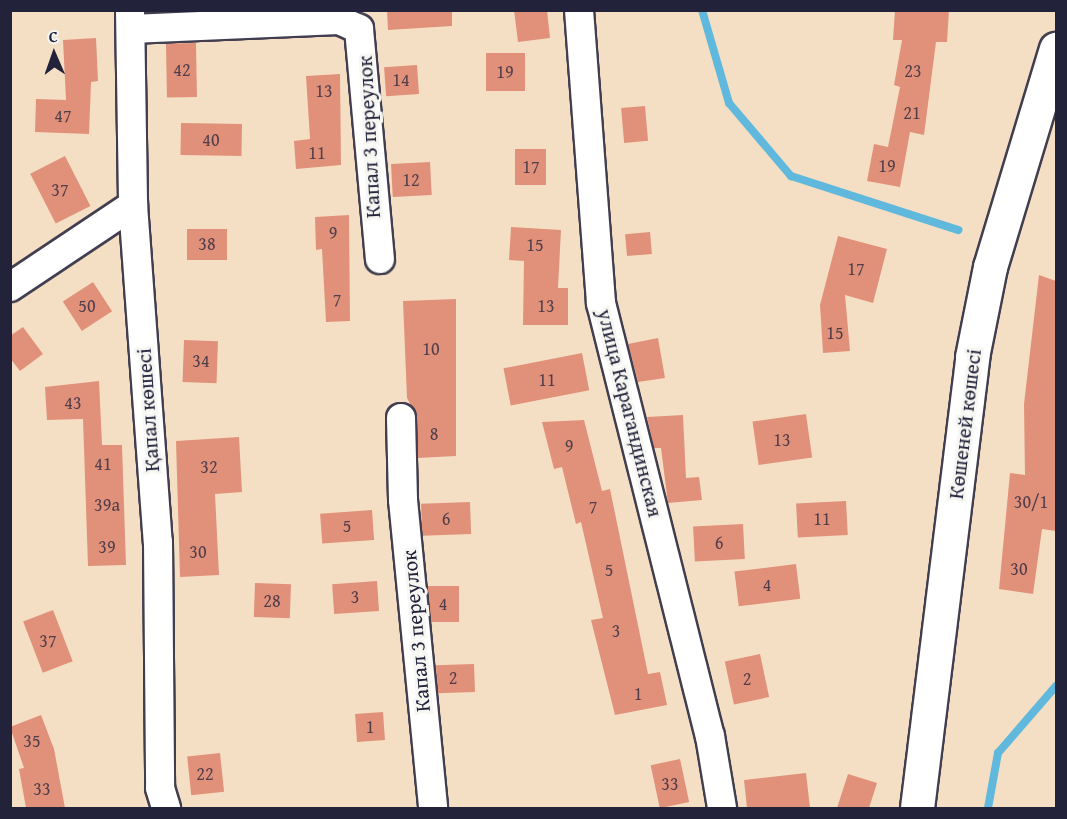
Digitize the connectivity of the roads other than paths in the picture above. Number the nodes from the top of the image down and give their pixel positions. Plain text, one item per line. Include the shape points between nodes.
1 (579, 10) edge
2 (130, 20) edge
3 (1056, 49) edge
4 (133, 206) junction
5 (380, 259) dead end
6 (10, 286) edge
7 (401, 418) dead end
8 (166, 808) edge
9 (433, 808) edge
10 (722, 808) edge
11 (917, 808) edge

1 - 10 street, улица Карагандинская via 601,303 708,725
2 - 4 street, Қапал көшесі
2 - 5 street, Капал 3 переулок via 339,20 359,29
3 - 11 main road, Көшеней көшесі via 990,267 972,357
4 - 6 street
4 - 8 street, Қапал көшесі via 158,542 160,788
7 - 9 street, Капал 3 переулок

